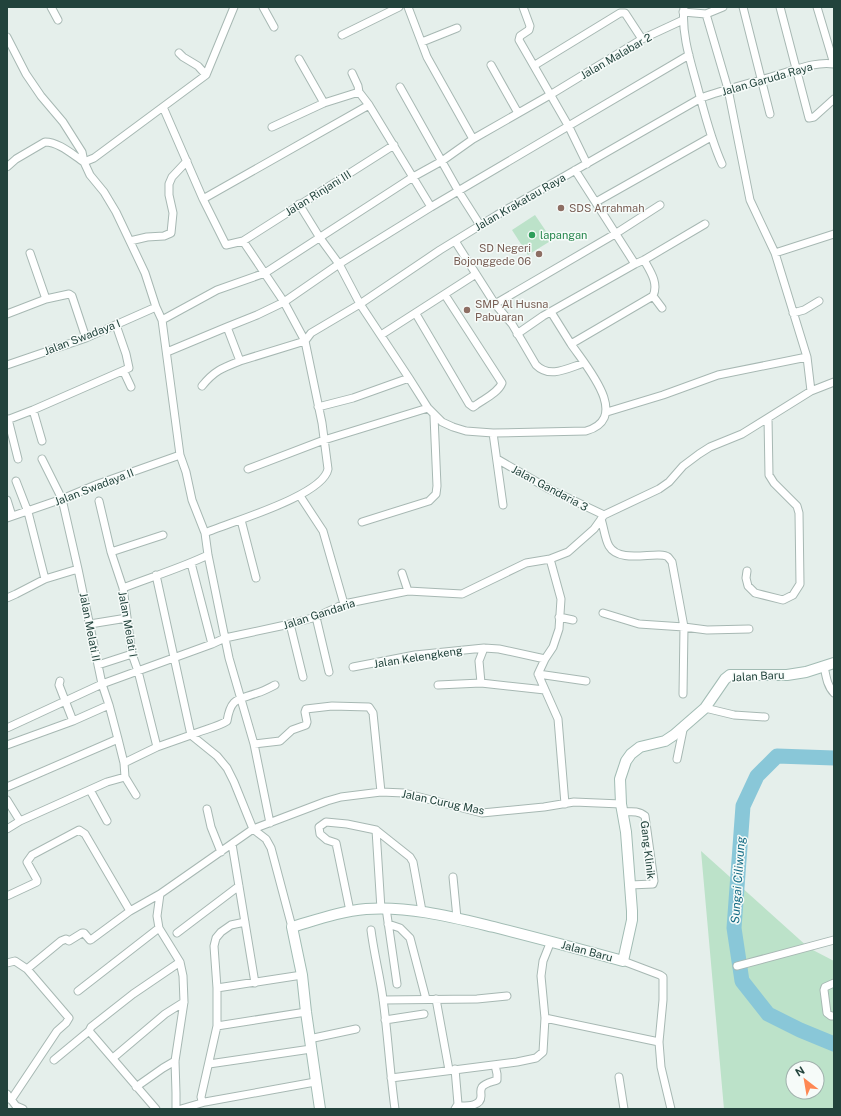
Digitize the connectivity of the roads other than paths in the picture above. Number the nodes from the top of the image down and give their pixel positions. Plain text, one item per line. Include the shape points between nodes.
1 (50, 7) edge
2 (234, 7) edge
3 (263, 7) edge
4 (399, 7) edge
5 (408, 7) edge
6 (524, 7) edge
7 (723, 7) edge
8 (743, 7) edge
9 (780, 7) edge
10 (817, 7) edge
11 (684, 13) edge
12 (706, 14) junction
13 (58, 20) dead end
14 (274, 27) dead end
15 (456, 28) dead end
16 (342, 35) dead end
17 (7, 37) edge
18 (642, 39) junction
19 (422, 42) junction
20 (179, 53) dead end
21 (11, 54) edge
22 (689, 55) junction
23 (299, 59) dead end
24 (834, 64) edge
25 (491, 65) dead end
26 (535, 65) junction
27 (797, 70) junction
28 (352, 73) dead end
29 (206, 75) junction
30 (762, 80) junction
31 (400, 87) dead end
32 (728, 89) junction
33 (359, 92) junction
34 (550, 95) junction
35 (701, 98) junction
36 (834, 99) edge
37 (324, 103) junction
38 (369, 105) junction
39 (163, 107) junction
40 (518, 113) junction
41 (770, 114) dead end
42 (272, 127) dead end
43 (569, 127) junction
44 (711, 137) junction
45 (473, 139) junction
46 (394, 145) junction
47 (186, 161) junction
48 (442, 161) junction
49 (84, 162) junction
50 (587, 164) junction
51 (722, 164) dead end
52 (7, 167) edge
53 (575, 170) junction
54 (413, 177) junction
55 (459, 192) junction
56 (203, 199) junction
57 (596, 202) junction
58 (299, 204) junction
59 (660, 205) dead end
60 (432, 207) junction
61 (705, 224) dead end
62 (480, 225) junction
63 (615, 234) junction
64 (834, 234) edge
65 (320, 238) junction
66 (130, 241) junction
67 (243, 241) junction
68 (455, 241) junction
69 (30, 253) dead end
70 (775, 253) junction
71 (644, 260) junction
72 (339, 264) junction
73 (634, 264) junction
74 (265, 273) junction
75 (476, 274) junction
76 (445, 295) junction
77 (653, 296) junction
78 (46, 299) junction
79 (819, 301) dead end
80 (284, 302) junction
81 (360, 304) junction
82 (495, 304) junction
83 (156, 307) junction
84 (662, 308) dead end
85 (551, 312) junction
86 (7, 314) edge
87 (416, 314) junction
88 (793, 314) junction
89 (162, 320) junction
90 (116, 325) junction
91 (227, 326) junction
92 (517, 334) junction
93 (381, 336) junction
94 (86, 338) junction
95 (305, 341) junction
96 (572, 344) junction
97 (167, 352) junction
98 (807, 357) junction
99 (240, 361) junction
100 (584, 363) junction
101 (7, 364) edge
102 (124, 372) junction
103 (409, 378) junction
104 (834, 382) edge
105 (202, 386) dead end
106 (131, 387) dead end
107 (811, 391) junction
108 (318, 407) junction
109 (428, 408) junction
110 (34, 410) junction
111 (607, 412) junction
112 (434, 416) junction
113 (768, 418) junction
114 (8, 419) edge
115 (493, 432) junction
116 (324, 440) junction
117 (42, 441) dead end
118 (180, 455) junction
119 (18, 459) dead end
120 (42, 459) dead end
121 (497, 459) junction
122 (248, 469) dead end
123 (16, 481) dead end
124 (300, 496) junction
125 (62, 499) junction
126 (7, 500) edge
127 (99, 501) dead end
128 (503, 505) dead end
129 (28, 512) junction
130 (10, 517) edge
131 (603, 517) junction
132 (240, 520) junction
133 (362, 522) dead end
134 (205, 533) junction
135 (163, 535) dead end
136 (111, 552) junction
137 (208, 555) junction
138 (550, 559) junction
139 (191, 563) junction
140 (78, 569) junction
141 (747, 571) dead end
142 (402, 573) dead end
143 (156, 575) junction
144 (256, 578) dead end
145 (45, 579) junction
146 (123, 588) junction
147 (408, 591) junction
148 (7, 598) edge
149 (344, 604) junction
150 (603, 613) dead end
151 (316, 617) junction
152 (560, 617) junction
153 (127, 618) junction
154 (572, 620) dead end
155 (90, 624) junction
156 (290, 624) junction
157 (684, 627) junction
158 (749, 629) dead end
159 (225, 638) junction
160 (212, 644) junction
161 (484, 648) junction
162 (132, 654) junction
163 (174, 658) junction
164 (544, 659) junction
165 (98, 665) junction
166 (829, 665) edge
167 (353, 667) dead end
168 (138, 670) junction
169 (329, 672) dead end
170 (538, 674) junction
171 (302, 676) dead end
172 (60, 681) dead end
173 (586, 681) dead end
174 (481, 683) junction
175 (102, 684) junction
176 (275, 685) dead end
177 (438, 685) dead end
178 (545, 690) junction
179 (683, 694) dead end
180 (834, 694) edge
181 (241, 698) junction
182 (64, 701) junction
183 (109, 705) junction
184 (708, 709) junction
185 (765, 717) dead end
186 (73, 721) junction
187 (684, 725) junction
188 (7, 728) edge
189 (191, 735) junction
190 (118, 738) junction
191 (254, 744) junction
192 (7, 745) edge
193 (157, 747) junction
194 (677, 759) dead end
195 (124, 763) junction
196 (125, 777) junction
197 (7, 787) edge
198 (90, 790) junction
199 (382, 792) junction
200 (136, 795) dead end
201 (7, 800) edge
202 (565, 804) junction
203 (621, 808) junction
204 (207, 809) dead end
205 (20, 821) junction
206 (107, 821) dead end
207 (270, 823) junction
208 (7, 829) edge
209 (253, 829) junction
210 (376, 830) junction
211 (232, 844) junction
212 (221, 852) junction
213 (453, 877) dead end
214 (239, 886) junction
215 (630, 886) junction
216 (160, 894) junction
217 (7, 896) edge
218 (384, 908) junction
219 (130, 911) junction
220 (350, 911) junction
221 (422, 911) junction
222 (457, 918) junction
223 (245, 922) junction
224 (388, 924) junction
225 (292, 927) junction
226 (159, 928) junction
227 (371, 930) dead end
228 (177, 933) dead end
229 (834, 940) edge
230 (551, 941) junction
231 (623, 961) junction
232 (180, 962) junction
233 (7, 963) edge
234 (737, 966) dead end
235 (27, 969) junction
236 (302, 975) junction
237 (255, 983) junction
238 (834, 983) edge
239 (397, 984) dead end
240 (217, 988) junction
241 (78, 991) dead end
242 (507, 996) dead end
243 (426, 999) junction
244 (436, 999) junction
245 (383, 1000) junction
246 (184, 1002) junction
247 (306, 1012) junction
248 (424, 1014) dead end
249 (834, 1016) edge
250 (545, 1018) junction
251 (385, 1020) junction
252 (217, 1026) junction
253 (356, 1029) dead end
254 (89, 1031) junction
255 (659, 1042) junction
256 (310, 1044) junction
257 (113, 1058) junction
258 (54, 1060) dead end
259 (175, 1061) junction
260 (209, 1064) junction
261 (495, 1065) junction
262 (452, 1070) junction
263 (391, 1078) junction
264 (620, 1078) dead end
265 (315, 1082) junction
266 (136, 1087) junction
267 (9, 1097) edge
268 (205, 1102) junction
269 (456, 1108) edge
270 (23, 1109) edge
271 (156, 1109) edge
272 (176, 1109) edge
273 (181, 1109) edge
274 (320, 1109) edge
275 (396, 1109) edge
276 (624, 1109) edge
277 (671, 1109) edge

1 - 13 street
2 - 29 street
3 - 14 street
4 - 16 street
5 - 19 street
6 - 26 street via 530,26 529,30 520,36 520,40
7 - 12 street
8 - 30 street
9 - 27 street
10 - 24 street
11 - 12 street
11 - 18 street, Jalan Malabar 2
11 - 22 street
12 - 32 street
15 - 19 street
17 - 21 street
18 - 26 street via 625,13 620,13
18 - 34 street, Jalan Malabar 2
19 - 45 street via 426,56
20 - 29 street
21 - 49 street via 63,122 82,152
22 - 35 street
22 - 43 street
23 - 37 street
24 - 27 street, Jalan Garuda Raya via 825,63
25 - 40 street
26 - 34 street
27 - 30 street, Jalan Garuda Raya
27 - 36 street via 809,118 814,117
28 - 33 street
29 - 39 street
30 - 32 street, Jalan Garuda Raya
30 - 41 street
31 - 48 street
32 - 35 street, Jalan Garuda Raya
32 - 70 street via 750,200
33 - 37 street
33 - 38 street
34 - 40 street, Jalan Malabar 2
34 - 43 street
35 - 44 street
35 - 50 street, Jalan Krakatau Raya
37 - 42 street
38 - 46 street
38 - 56 street
39 - 47 street
39 - 49 street via 94,158
40 - 45 street, Jalan Malabar 2
43 - 50 street
43 - 55 street
44 - 51 street
44 - 57 street
45 - 48 street, Jalan Malabar 2
46 - 54 street
46 - 58 street, Jalan Rinjani III
47 - 56 street
47 - 66 street via 169,184 173,213 171,233
48 - 54 street, Jalan Malabar 2
48 - 55 street
49 - 52 street via 56,145 45,142
49 - 66 street via 116,212
50 - 53 street, Jalan Krakatau Raya
53 - 57 street
53 - 62 street, Jalan Krakatau Raya
54 - 60 street
54 - 65 street, Jalan Malabar 2
55 - 60 street
55 - 62 street
56 - 67 street via 226,245
57 - 63 street
58 - 65 street
58 - 67 street, Jalan Rinjani III
59 - 63 street
60 - 72 street
61 - 71 street
62 - 68 street, Jalan Krakatau Raya
63 - 73 street
63 - 82 street
64 - 70 street
65 - 72 street
65 - 74 street, Jalan Malabar 2
66 - 83 street via 145,273
67 - 74 street
68 - 75 street
68 - 81 street, Jalan Krakatau Raya
69 - 78 street
70 - 88 street
71 - 73 street
71 - 77 street via 656,285
72 - 80 street
72 - 81 street
73 - 85 street
74 - 80 street
74 - 89 street, Jalan Malabar 2 via 217,290
75 - 76 street
75 - 82 street
76 - 87 street
76 - 87 street via 502,383 496,391 473,406 469,404
77 - 84 street
77 - 96 street
78 - 86 street
78 - 94 street via 69,294 72,296
79 - 88 street
80 - 91 street
80 - 95 street
81 - 93 street
81 - 95 street, Jalan Krakatau Raya via 311,333
82 - 92 street
83 - 89 street
83 - 90 street, Jalan Swadaya I
85 - 92 street
85 - 96 street
87 - 93 street
88 - 98 street
89 - 97 street
90 - 94 street, Jalan Swadaya I
90 - 102 street via 129,368
91 - 97 street
91 - 99 street
92 - 100 street via 536,365 545,372 555,372
93 - 103 street
94 - 101 street, Jalan Swadaya I
95 - 99 street
95 - 108 street
96 - 100 street
97 - 118 street
98 - 107 street
98 - 111 street via 718,375
99 - 105 street via 220,368
100 - 111 street via 601,388
102 - 106 street
102 - 110 street
103 - 108 street via 353,398
103 - 109 street
104 - 107 street, Jalan Gandaria
107 - 113 street, Jalan Gandaria
108 - 116 street
109 - 112 street
109 - 116 street
110 - 114 street
110 - 117 street
111 - 115 street via 603,422 586,431
112 - 115 street via 452,427
112 - 133 street via 436,494 429,501
113 - 131 street, Jalan Gandaria via 742,434 698,454 659,489
113 - 141 street via 769,475 778,488 797,506 800,513 800,584 793,595 782,600 755,593 748,586
114 - 119 street
115 - 121 street
116 - 122 street
116 - 124 street via 327,474
118 - 125 street, Jalan Swadaya II
118 - 134 street via 192,500
120 - 125 street, Jalan Melati II
121 - 128 street
121 - 131 street, Jalan Gandaria 3
123 - 129 street
124 - 132 street
124 - 149 street via 323,531
125 - 129 street, Jalan Swadaya II
125 - 140 street, Jalan Melati II
126 - 130 street
127 - 136 street, Jalan Melati I
129 - 130 street, Jalan Swadaya II
129 - 145 street
131 - 138 street, Jalan Gandaria via 594,529 568,552
131 - 157 street via 608,543 614,551 631,556 662,555 672,562
132 - 134 street
132 - 144 street
134 - 137 street
135 - 136 street
136 - 146 street, Jalan Melati I
137 - 139 street
137 - 159 street
138 - 147 street, Jalan Gandaria via 526,563 462,594
138 - 152 street via 561,599
139 - 143 street
139 - 160 street
140 - 145 street
140 - 155 street, Jalan Melati II
142 - 147 street
143 - 146 street
143 - 163 street
145 - 148 street
146 - 153 street, Jalan Melati I
147 - 149 street, Jalan Gandaria
149 - 151 street, Jalan Gandaria
150 - 157 street via 639,624
151 - 156 street, Jalan Gandaria
151 - 169 street
152 - 154 street
152 - 164 street via 553,647
153 - 155 street
153 - 162 street, Jalan Melati I
155 - 165 street, Jalan Melati II
156 - 159 street, Jalan Gandaria
156 - 171 street
157 - 158 street via 707,630
157 - 179 street
159 - 160 street, Jalan Gandaria
159 - 181 street
160 - 163 street, Jalan Gandaria
161 - 164 street, Jalan Kelengkeng
161 - 167 street, Jalan Kelengkeng via 415,655
161 - 174 street, Jalan Kelengkeng via 479,661
162 - 165 street
162 - 168 street, Jalan Melati I
163 - 168 street, Jalan Gandaria
163 - 189 street
164 - 170 street
165 - 175 street, Jalan Melati II
166 - 180 street via 828,681
166 - 184 street, Jalan Baru via 787,675 730,675 725,679
168 - 175 street, Jalan Gandaria
168 - 193 street, Jalan Melati I
170 - 173 street
170 - 178 street
172 - 182 street
174 - 177 street
174 - 178 street
175 - 182 street, Jalan Gandaria
175 - 183 street, Jalan Melati II
176 - 181 street
178 - 202 street via 558,719
181 - 189 street via 229,710 227,721
181 - 191 street
182 - 186 street
182 - 188 street, Jalan Gandaria
183 - 186 street
183 - 190 street, Jalan Melati II
184 - 185 street via 734,715
184 - 187 street, Jalan Baru
186 - 192 street
187 - 194 street
187 - 203 street, Jalan Baru via 665,741 645,745 631,754 620,779
189 - 193 street
189 - 209 street via 217,756 227,768
190 - 195 street, Jalan Melati II
190 - 197 street
191 - 199 street via 280,741 292,730 306,725 306,709 332,706 369,708 372,713
191 - 207 street
193 - 195 street
195 - 196 street, Jalan Melati II
196 - 198 street
196 - 200 street, Jalan Melati II
198 - 205 street
198 - 206 street
199 - 202 street, Jalan Curug Mas via 404,793 482,813
199 - 207 street, Jalan Curug Mas via 341,797
201 - 205 street
202 - 203 street, Jalan Curug Mas via 574,802
203 - 215 street, Jalan Baru via 626,832
203 - 215 street, Gang Klinik via 645,816 654,881 649,885
204 - 212 street
205 - 208 street
207 - 209 street, Jalan Curug Mas
209 - 211 street, Jalan Curug Mas
209 - 225 street via 266,839 271,848
210 - 218 street
210 - 220 street via 326,822 319,827 320,834 336,843
210 - 221 street via 413,862
211 - 212 street, Jalan Curug Mas
211 - 214 street
212 - 216 street, Jalan Curug Mas
213 - 222 street
214 - 223 street
214 - 228 street
215 - 231 street, Jalan Baru via 632,920
216 - 219 street, Jalan Curug Mas
216 - 226 street via 157,916
217 - 219 street via 37,882 27,862 32,855 79,830 85,834
218 - 220 street, Jalan Baru
218 - 221 street, Jalan Baru
218 - 224 street
219 - 235 street, Jalan Curug Mas via 92,940 84,933 69,941 66,939
220 - 225 street, Jalan Baru
221 - 222 street, Jalan Baru
222 - 230 street, Jalan Baru
223 - 237 street
223 - 240 street via 231,925 216,938 214,946
224 - 239 street
224 - 243 street via 400,928 410,938
225 - 236 street
226 - 232 street
226 - 241 street
227 - 245 street
229 - 234 street
230 - 231 street, Jalan Baru
230 - 250 street via 543,961 541,976
231 - 255 street via 663,977
232 - 246 street
232 - 254 street via 133,994
233 - 235 street via 15,960
235 - 267 street via 69,1018
236 - 237 street
236 - 247 street
237 - 240 street
238 - 249 street via 824,990 827,1013
240 - 252 street
242 - 244 street
243 - 244 street
243 - 245 street
244 - 262 street
245 - 251 street
246 - 257 street via 155,1022
246 - 259 street
247 - 252 street
247 - 256 street
248 - 251 street
250 - 255 street
250 - 261 street via 543,1052 536,1058
251 - 263 street
252 - 260 street
253 - 256 street
254 - 257 street
254 - 258 street
255 - 277 street via 661,1067
256 - 260 street
256 - 265 street
257 - 266 street
259 - 266 street
259 - 272 street
260 - 268 street via 201,1097
261 - 262 street
261 - 269 street via 497,1080 483,1085 482,1098 478,1103
262 - 263 street
262 - 269 street
263 - 275 street
264 - 276 street
265 - 268 street
265 - 274 street
266 - 271 street
267 - 270 street via 16,1106
268 - 273 street

